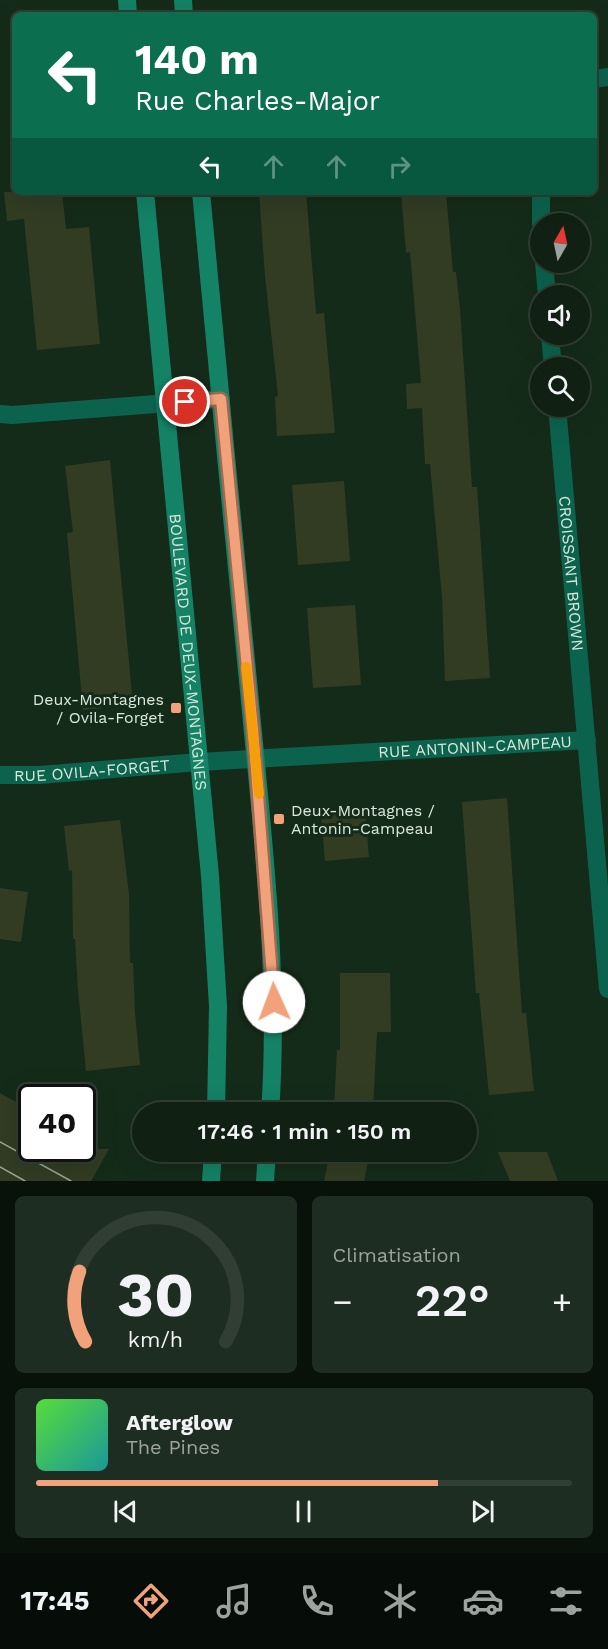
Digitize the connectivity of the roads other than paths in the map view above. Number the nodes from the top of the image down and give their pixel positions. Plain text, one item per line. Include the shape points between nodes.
1 (145, 195) edge
2 (201, 195) edge
3 (541, 195) edge
4 (541, 213) edge
5 (221, 399) junction
6 (165, 403) junction
7 (0, 414) edge
8 (558, 417) edge
9 (587, 740) junction
10 (256, 760) junction
11 (200, 762) junction
12 (0, 775) edge
13 (608, 989) edge
14 (216, 1102) edge
15 (271, 1102) edge
16 (212, 1162) edge
17 (266, 1162) edge
18 (211, 1181) edge
19 (265, 1181) edge

1 - 6 street, BOULEVARD DE DEUX-MONTAGNES
2 - 5 street
3 - 4 street
5 - 6 street
5 - 10 street
6 - 7 street
6 - 11 street, BOULEVARD DE DEUX-MONTAGNES
8 - 9 street, CROISSANT BROWN
9 - 10 street, RUE ANTONIN-CAMPEAU
9 - 13 street, RUE ANTONIN-CAMPEAU
10 - 11 street, RUE OVILA-FORGET
10 - 15 street via 273,981
11 - 12 street, RUE OVILA-FORGET
11 - 14 street, BOULEVARD DE DEUX-MONTAGNES via 216,951
16 - 18 street
17 - 19 street

